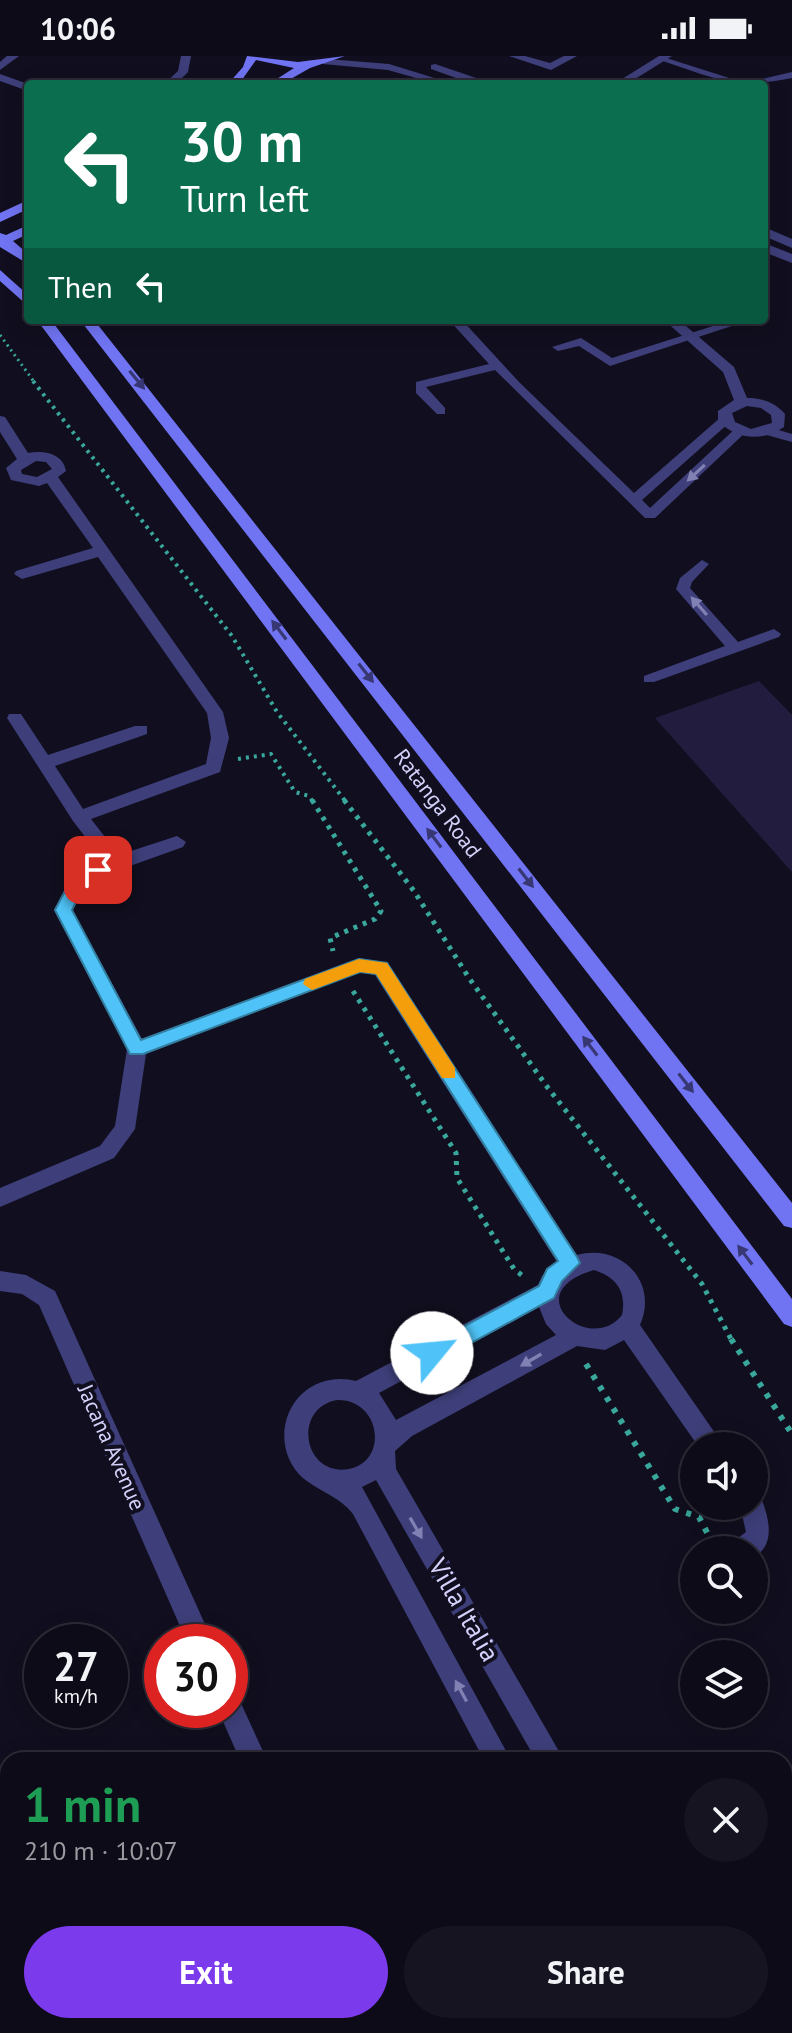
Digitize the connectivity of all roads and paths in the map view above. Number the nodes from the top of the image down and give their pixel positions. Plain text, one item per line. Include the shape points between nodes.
1 (14, 56) edge
2 (186, 56) edge
3 (254, 56) edge
4 (340, 56) edge
5 (393, 56) edge
6 (514, 56) edge
7 (572, 56) edge
8 (662, 57) edge
9 (327, 62) junction
10 (312, 64) junction
11 (1, 74) edge
12 (792, 75) edge
13 (174, 80) edge
14 (237, 80) edge
15 (282, 80) edge
16 (434, 80) edge
17 (471, 80) edge
18 (625, 80) edge
19 (729, 80) edge
20 (768, 80) edge
21 (24, 86) edge
22 (24, 206) edge
23 (0, 218) edge
24 (24, 231) edge
25 (768, 233) edge
26 (2, 240) edge
27 (792, 244) edge
28 (768, 249) edge
29 (24, 257) edge
30 (792, 259) edge
31 (0, 274) edge
32 (24, 298) edge
33 (47, 324) edge
34 (90, 324) edge
35 (459, 324) edge
36 (677, 324) edge
37 (730, 324) edge
38 (0, 335) edge
39 (693, 335) junction
40 (558, 347) dead end
41 (497, 366) junction
42 (742, 402) junction
43 (792, 403) edge
44 (441, 411) dead end
45 (782, 418) edge
46 (0, 420) edge
47 (725, 420) junction
48 (741, 431) junction
49 (768, 431) junction
50 (792, 438) edge
51 (24, 459) junction
52 (6, 474) edge
53 (51, 478) junction
54 (635, 499) junction
55 (104, 550) junction
56 (702, 564) dead end
57 (22, 574) dead end
58 (774, 634) dead end
59 (735, 648) junction
60 (649, 679) dead end
61 (15, 718) dead end
62 (141, 730) dead end
63 (218, 752) junction
64 (44, 763) junction
65 (79, 817) junction
66 (177, 842) dead end
67 (115, 863) junction
68 (344, 971) junction
69 (137, 1049) junction
70 (434, 1121) dead end
71 (0, 1198) edge
72 (792, 1219) edge
73 (570, 1263) junction
74 (0, 1281) edge
75 (546, 1292) junction
76 (792, 1317) edge
77 (627, 1326) junction
78 (575, 1336) junction
79 (357, 1393) junction
80 (620, 1418) dead end
81 (702, 1432) edge
82 (792, 1434) edge
83 (385, 1451) junction
84 (327, 1478) junction
85 (709, 1536) edge
86 (192, 1624) edge
87 (239, 1728) edge
88 (250, 1752) edge
89 (494, 1752) edge
90 (546, 1752) edge

1 - 11 street
2 - 13 street via 183,72
3 - 10 main road via 280,64
3 - 14 main road
4 - 9 main road
5 - 17 street
6 - 7 street via 551,67
8 - 18 street
8 - 19 lane
9 - 10 main road
9 - 16 street via 381,66
10 - 15 main road
11 - 21 street
12 - 20 lane
22 - 23 main road
24 - 26 main road
25 - 27 street
26 - 29 main road
28 - 30 street
31 - 32 main road
76 -> 33 main road, Ratanga Road
34 -> 72 main road, Ratanga Road
35 - 41 lane
36 - 39 street
37 - 39 lane
38 - 82 path via 232,636 277,712 414,891 548,1088 702,1284 743,1361
39 - 40 lane via 610,362 581,342
39 - 42 street via 729,370
41 - 44 lane via 420,385
41 - 54 lane
42 - 45 street via 759,403
42 - 47 street via 725,411
43 - 45 street
45 - 49 street
46 - 51 street
47 - 48 street
47 - 54 lane
48 - 49 street
48 -> 54 lane via 650,515
49 - 50 lane
51 - 52 street
51 - 53 street via 42,456 56,461 59,471
52 - 53 street via 30,482
53 - 55 street
55 - 57 street
55 - 63 street via 215,712
59 -> 56 lane via 683,589
58 - 59 lane
59 - 60 lane
61 - 64 street
62 - 64 street
63 - 65 street via 214,768
63 - 68 path via 243,760 271,754 295,792 309,796 381,911 375,919 330,938
64 - 65 street
65 - 67 street
66 - 67 street
67 - 69 street via 81,876 63,910
68 - 69 street
68 - 70 path via 353,983 353,994
68 - 73 street via 359,965 381,968
69 - 71 street via 119,1140 107,1152
73 - 75 street via 554,1275
73 - 77 street via 594,1260 616,1269 632,1286 636,1307
74 - 86 street, Jacana Avenue via 26,1285 47,1298
75 - 78 street via 548,1310 558,1326
75 - 79 street
77 - 78 street via 594,1340
77 - 81 street
78 -> 83 street via 404,1428
79 - 83 street via 383,1412 388,1426
79 - 84 street via 320,1395 296,1422 299,1456
80 - 85 path via 675,1509 699,1517
83 - 84 street via 358,1476
83 -> 90 street, Villa Italia via 391,1484
89 -> 84 street, Villa Italia via 362,1506
87 - 88 street

